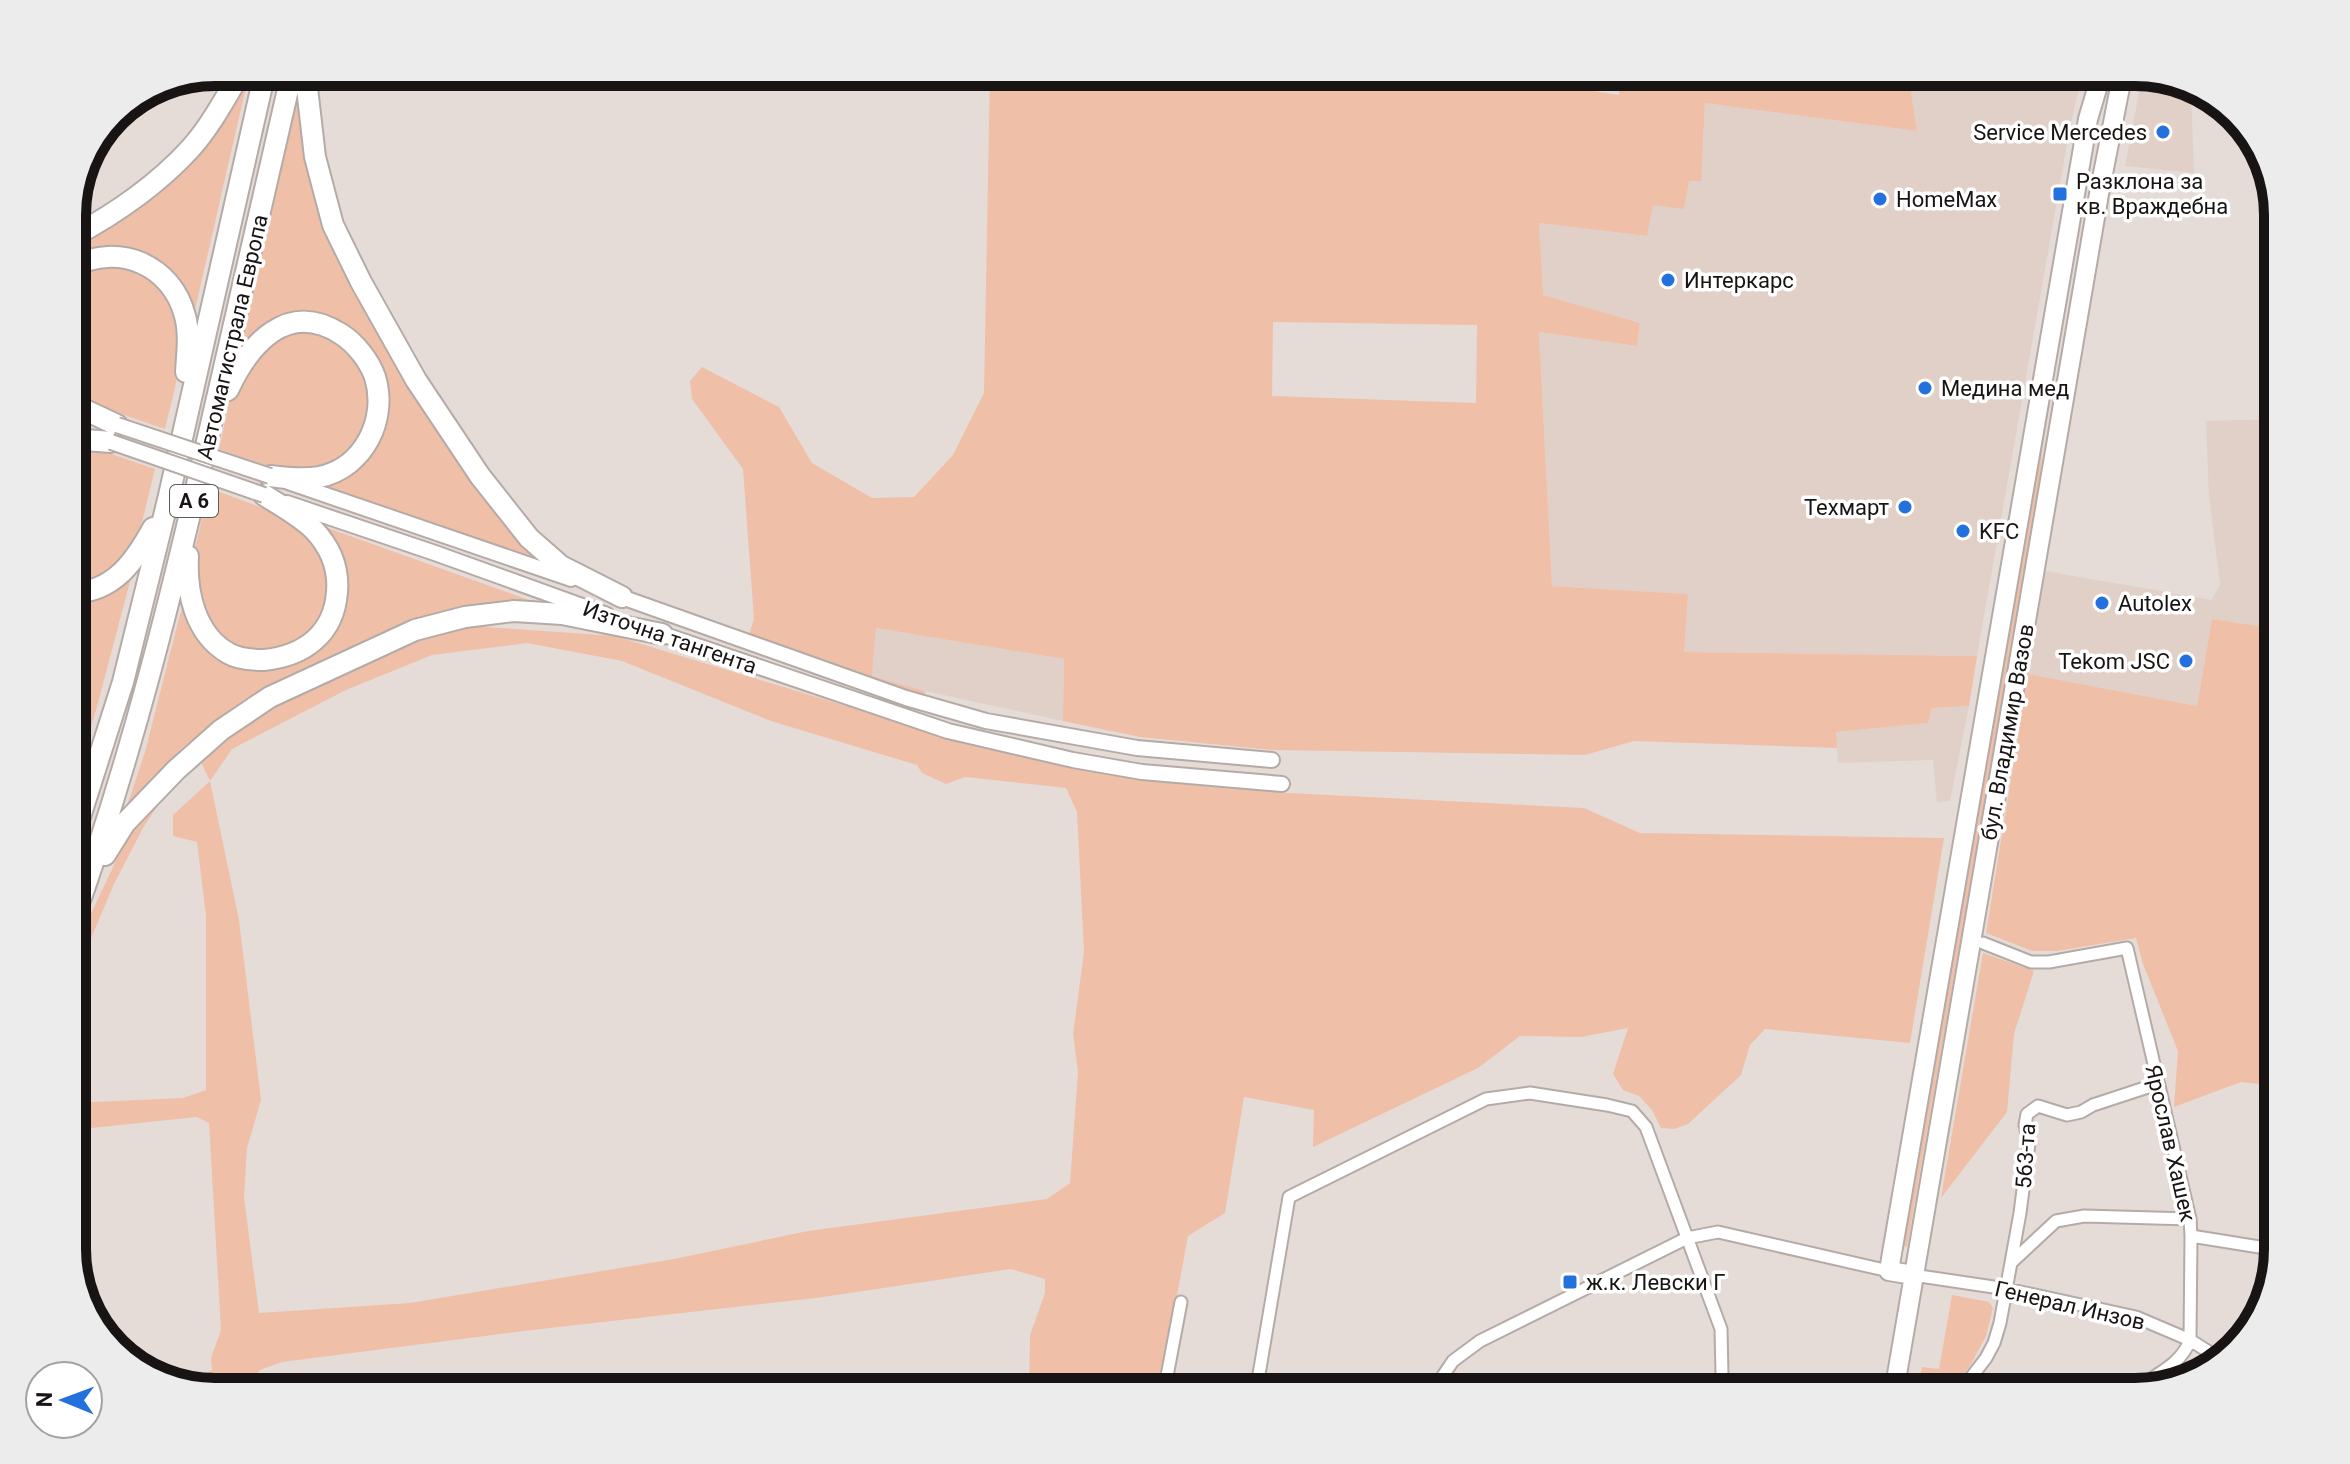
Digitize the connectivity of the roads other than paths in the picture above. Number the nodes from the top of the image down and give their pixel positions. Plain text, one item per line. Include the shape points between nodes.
1 (233, 86) edge
2 (262, 86) edge
3 (289, 86) edge
4 (307, 86) edge
5 (2098, 86) edge
6 (2120, 86) edge
7 (86, 230) edge
8 (86, 262) edge
9 (86, 411) edge
10 (86, 418) edge
11 (185, 421) junction
12 (210, 430) junction
13 (86, 431) edge
14 (114, 434) junction
15 (86, 437) edge
16 (267, 486) junction
17 (168, 500) junction
18 (189, 523) junction
19 (86, 592) edge
20 (622, 597) junction
21 (662, 634) junction
22 (1272, 760) dead end
23 (1282, 784) dead end
24 (86, 798) edge
25 (86, 885) edge
26 (86, 893) edge
27 (1983, 943) dead end
28 (2157, 1084) junction
29 (2190, 1219) junction
30 (2191, 1236) junction
31 (1687, 1238) junction
32 (2264, 1248) edge
33 (2012, 1261) junction
34 (1889, 1271) junction
35 (1913, 1275) junction
36 (2007, 1289) junction
37 (1181, 1302) dead end
38 (2190, 1340) junction
39 (2210, 1353) edge
40 (2157, 1376) edge
41 (1167, 1378) edge
42 (1258, 1378) edge
43 (1441, 1378) edge
44 (1721, 1378) edge
45 (1896, 1378) edge
46 (1971, 1378) edge

1 - 7 highway via 191,148 152,185
2 - 11 highway, Автомагистрала Европа / A 6
3 - 12 highway, Автомагистрала Европа / A 6
4 - 20 highway via 315,157 333,225 416,380 529,538 561,566
5 - 34 main road, бул. Владимир Вазов
6 - 35 main road, бул. Владимир Вазов
8 - 11 highway via 126,258 148,265 175,290 188,341
9 - 14 highway
10 - 14 street, Източна тангента
11 - 17 highway, Автомагистрала Европа / A 6
12 - 16 highway via 250,351 270,333 289,323 313,323 352,341 374,375 378,396 375,428 365,446 349,464 319,477
12 - 18 highway, Автомагистрала Европа / A 6
13 - 14 street, Източна тангента
14 - 15 highway
14 - 16 street, Източна тангента, bridge
16 - 18 highway via 315,531 336,567 330,620 302,651 254,660 230,655 211,640 189,594
16 - 20 street, Източна тангента via 534,565
16 - 21 street, Източна тангента
17 - 19 highway via 125,571
17 - 24 highway, Автомагистрала Европа / A 6 via 123,682
18 - 25 highway, Автомагистрала Европа / A 6 via 130,749
20 - 22 street, Източна тангента via 864,684 986,721 1137,748
21 - 23 street, Източна тангента via 948,731 1142,772
21 - 26 highway via 562,614 514,611 415,630 270,697 221,730 125,823
27 - 28 street, Ярослав Хашек via 2031,962 2127,948
28 - 29 street, Ярослав Хашек
28 - 33 street, 563-та via 2081,1112 2067,1115 2038,1106 2027,1114 2029,1143
29 - 30 street, Ярослав Хашек
29 - 33 street via 2084,1216 2056,1221
30 - 32 street
30 - 38 street, Ярослав Хашек
31 - 34 street via 1718,1232
31 - 42 street via 1646,1127 1632,1111 1530,1093 1486,1099 1289,1197
31 - 43 street via 1480,1341 1453,1361
31 - 44 street via 1721,1329
33 - 36 street, 563-та
34 - 35 main road
35 - 36 street, Генерал Инзов
35 - 45 main road, бул. Владимир Вазов
36 - 38 street, Генерал Инзов via 2136,1317
36 - 46 street, 563-та via 1994,1343
37 - 41 street
38 - 39 street, Генерал Инзов
38 - 40 street via 2185,1353

